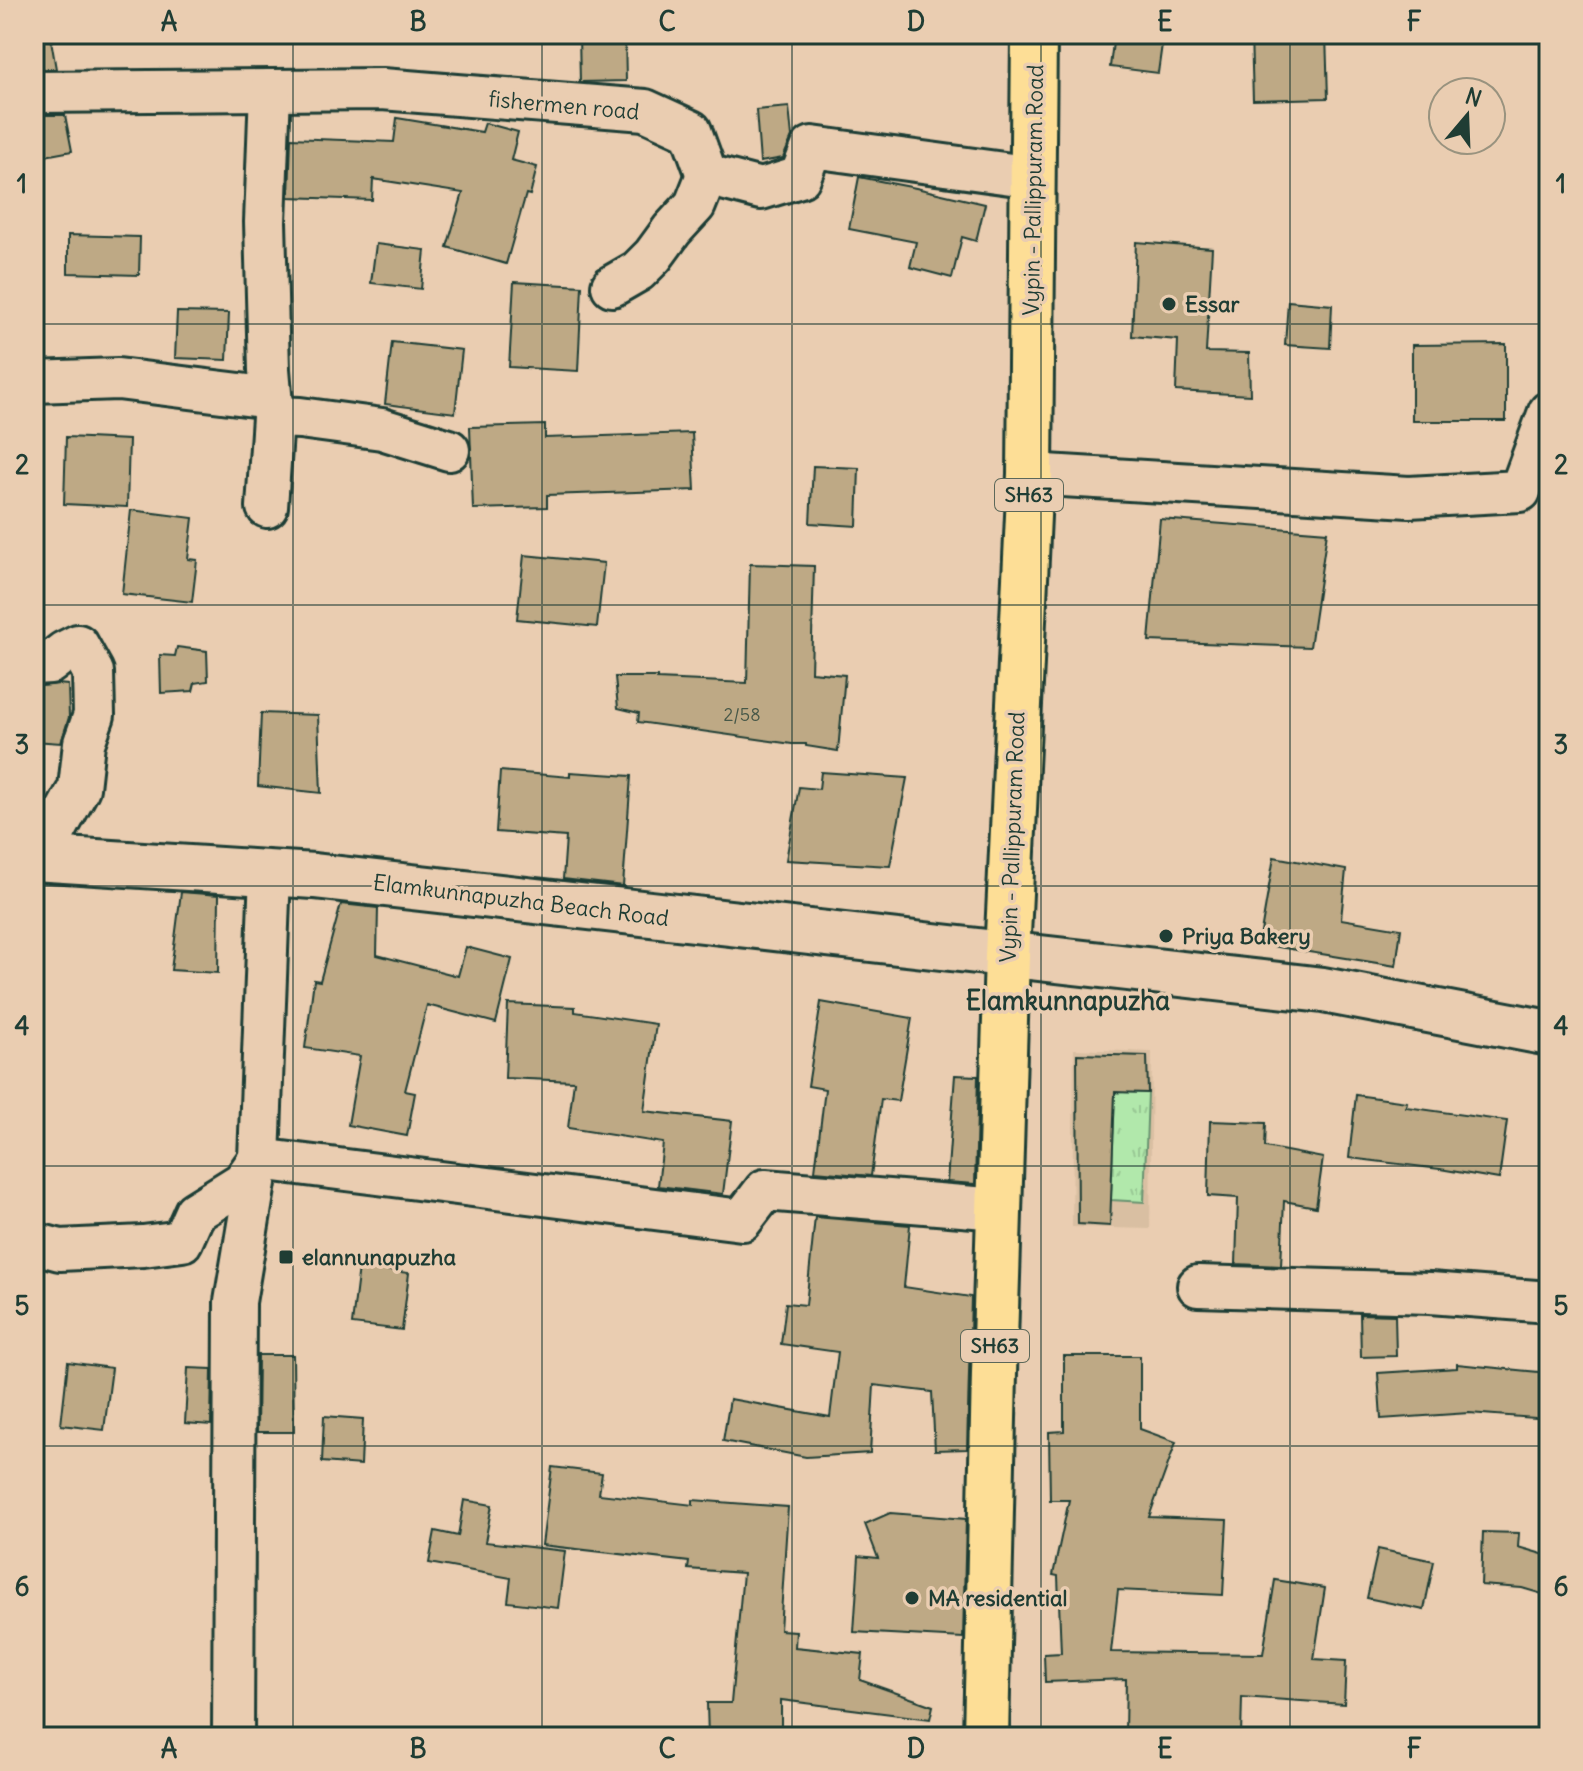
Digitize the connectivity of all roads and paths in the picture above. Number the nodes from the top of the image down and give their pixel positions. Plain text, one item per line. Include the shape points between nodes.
1 (1034, 34) edge
2 (270, 90) junction
3 (34, 92) edge
4 (707, 175) junction
5 (1033, 177) junction
6 (612, 286) dead end
7 (34, 382) edge
8 (272, 408) junction
9 (1549, 412) edge
10 (449, 450) dead end
11 (1030, 474) junction
12 (267, 507) dead end
13 (34, 664) edge
14 (39, 858) edge
15 (270, 873) junction
16 (1007, 956) junction
17 (1549, 1033) edge
18 (259, 1159) junction
19 (999, 1209) junction
20 (34, 1243) edge
21 (1198, 1286) dead end
22 (1549, 1302) edge
23 (233, 1737) edge
24 (986, 1737) edge

1 - 5 main road, Vypin - Pallippuram Road / SH63
2 - 3 street, fishermen road
2 - 4 street, fishermen road via 382,89 645,110 691,131
2 - 8 street via 265,222
4 - 5 street via 761,189 800,177 812,147
4 - 6 street via 695,205 653,256
5 - 11 main road, Vypin - Pallippuram Road / SH63
7 - 8 street via 118,379
8 - 10 street via 300,418 382,429
8 - 12 street
9 - 11 street via 1520,491 1409,497
11 - 16 main road, Vypin - Pallippuram Road / SH63
13 - 14 street via 50,663 78,645 93,672 94,715 84,743 79,788
14 - 15 main road, Elamkunnapuzha Beach Road
15 - 16 main road, Elamkunnapuzha Beach Road
15 - 18 street
16 - 17 main road, Elamkunnapuzha Beach Road via 1323,990
16 - 19 main road, Vypin - Pallippuram Road / SH63
18 - 19 street via 742,1220 765,1190
18 - 20 street via 243,1182 195,1212 182,1241 60,1250
18 - 23 street via 235,1302
19 - 24 main road, Vypin - Pallippuram Road / SH63
21 - 22 street

